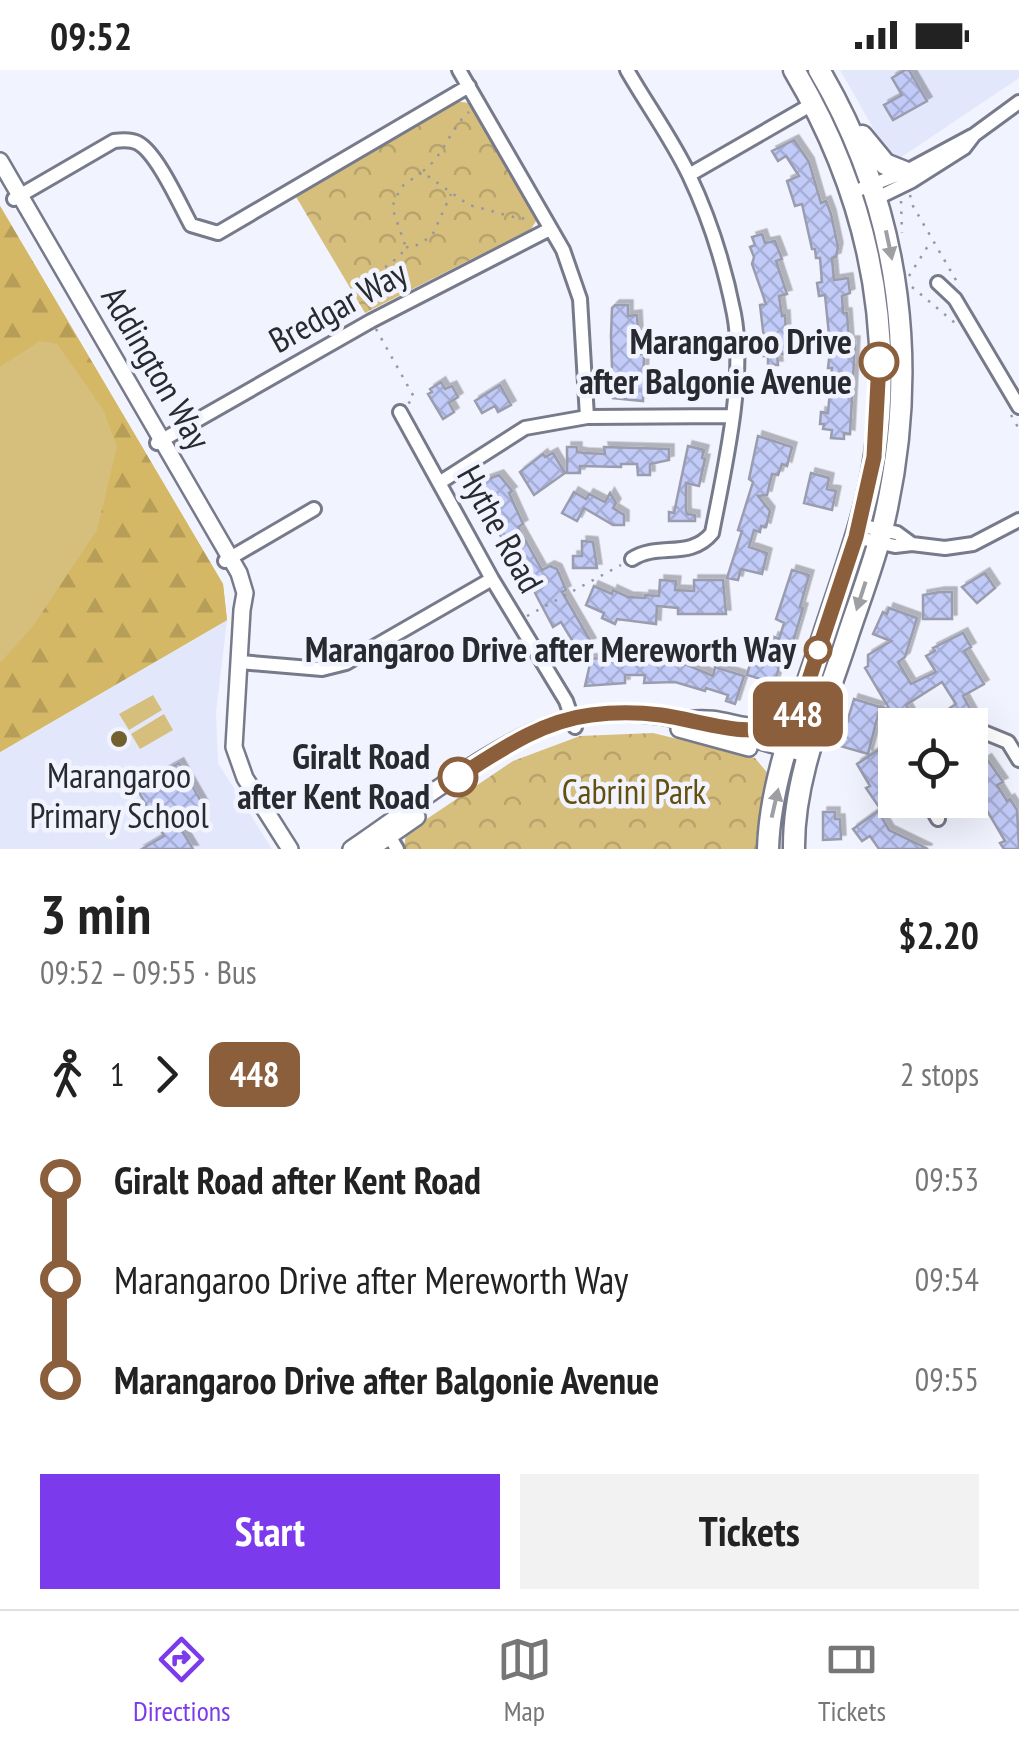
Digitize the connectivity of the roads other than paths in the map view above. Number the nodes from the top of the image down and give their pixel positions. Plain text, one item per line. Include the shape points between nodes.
1 (459, 70) edge
2 (627, 70) edge
3 (794, 70) edge
4 (819, 70) edge
5 (468, 86) junction
6 (1019, 102) edge
7 (814, 103) junction
8 (847, 120) junction
9 (974, 135) junction
10 (0, 161) edge
11 (905, 172) junction
12 (0, 175) edge
13 (689, 175) junction
14 (875, 191) junction
15 (17, 197) junction
16 (855, 199) junction
17 (550, 229) junction
18 (938, 283) dead end
19 (1014, 410) edge
20 (400, 412) road end
21 (730, 416) junction
22 (587, 417) junction
23 (160, 442) junction
24 (439, 483) junction
25 (314, 509) dead end
26 (1019, 520) edge
27 (857, 531) junction
28 (881, 536) junction
29 (229, 559) junction
30 (632, 559) road end
31 (492, 580) junction
32 (240, 662) junction
33 (796, 719) junction
34 (690, 722) junction
35 (574, 723) junction
36 (988, 734) edge
37 (786, 753) junction
38 (808, 760) junction
39 (1019, 760) edge
40 (390, 837) edge
41 (291, 847) edge
42 (351, 849) edge
43 (371, 849) edge
44 (768, 849) edge
45 (794, 849) edge

1 - 5 street
2 - 13 street
3 - 7 main road
4 - 8 main road
5 - 15 street via 218,233 191,225 150,154 128,140 114,141
5 - 17 street
6 - 9 street
7 - 13 street
7 - 16 main road
8 - 11 main road via 876,156
8 - 14 main road
9 - 11 street
9 - 14 street via 944,161
10 - 15 street, Addington Way
11 - 14 street
12 - 15 street, Addington Way
13 - 21 street via 734,316
14 - 16 street
14 -> 28 main road via 896,279 903,346 898,442
15 - 23 street, Addington Way
16 - 27 main road via 867,242 879,351 874,457
17 - 22 street via 580,298
17 - 23 street, Bredgar Way via 371,316
18 - 19 street via 955,300
20 - 24 street, Hythe Road
21 - 22 street
21 - 30 street via 712,534 692,549
22 - 24 street via 525,428
23 - 29 street, Addington Way
24 - 31 street, Hythe Road
25 - 29 street
26 - 28 street via 974,544 946,548 912,544 896,533
27 - 28 street
27 - 33 main road
28 -> 38 main road
29 - 32 street, Addington Way via 242,610
31 - 32 street via 346,664 322,669
31 - 35 street, Hythe Road
32 - 41 street, Addington Way via 236,758
33 - 34 main road via 759,732
33 - 37 main road
34 - 35 street via 645,713
34 - 37 street
35 - 37 street via 666,726
35 - 40 street via 519,751
36 - 39 street via 1008,742
37 - 38 street
44 -> 37 main road
38 - 45 main road
40 - 42 street
40 - 43 street

